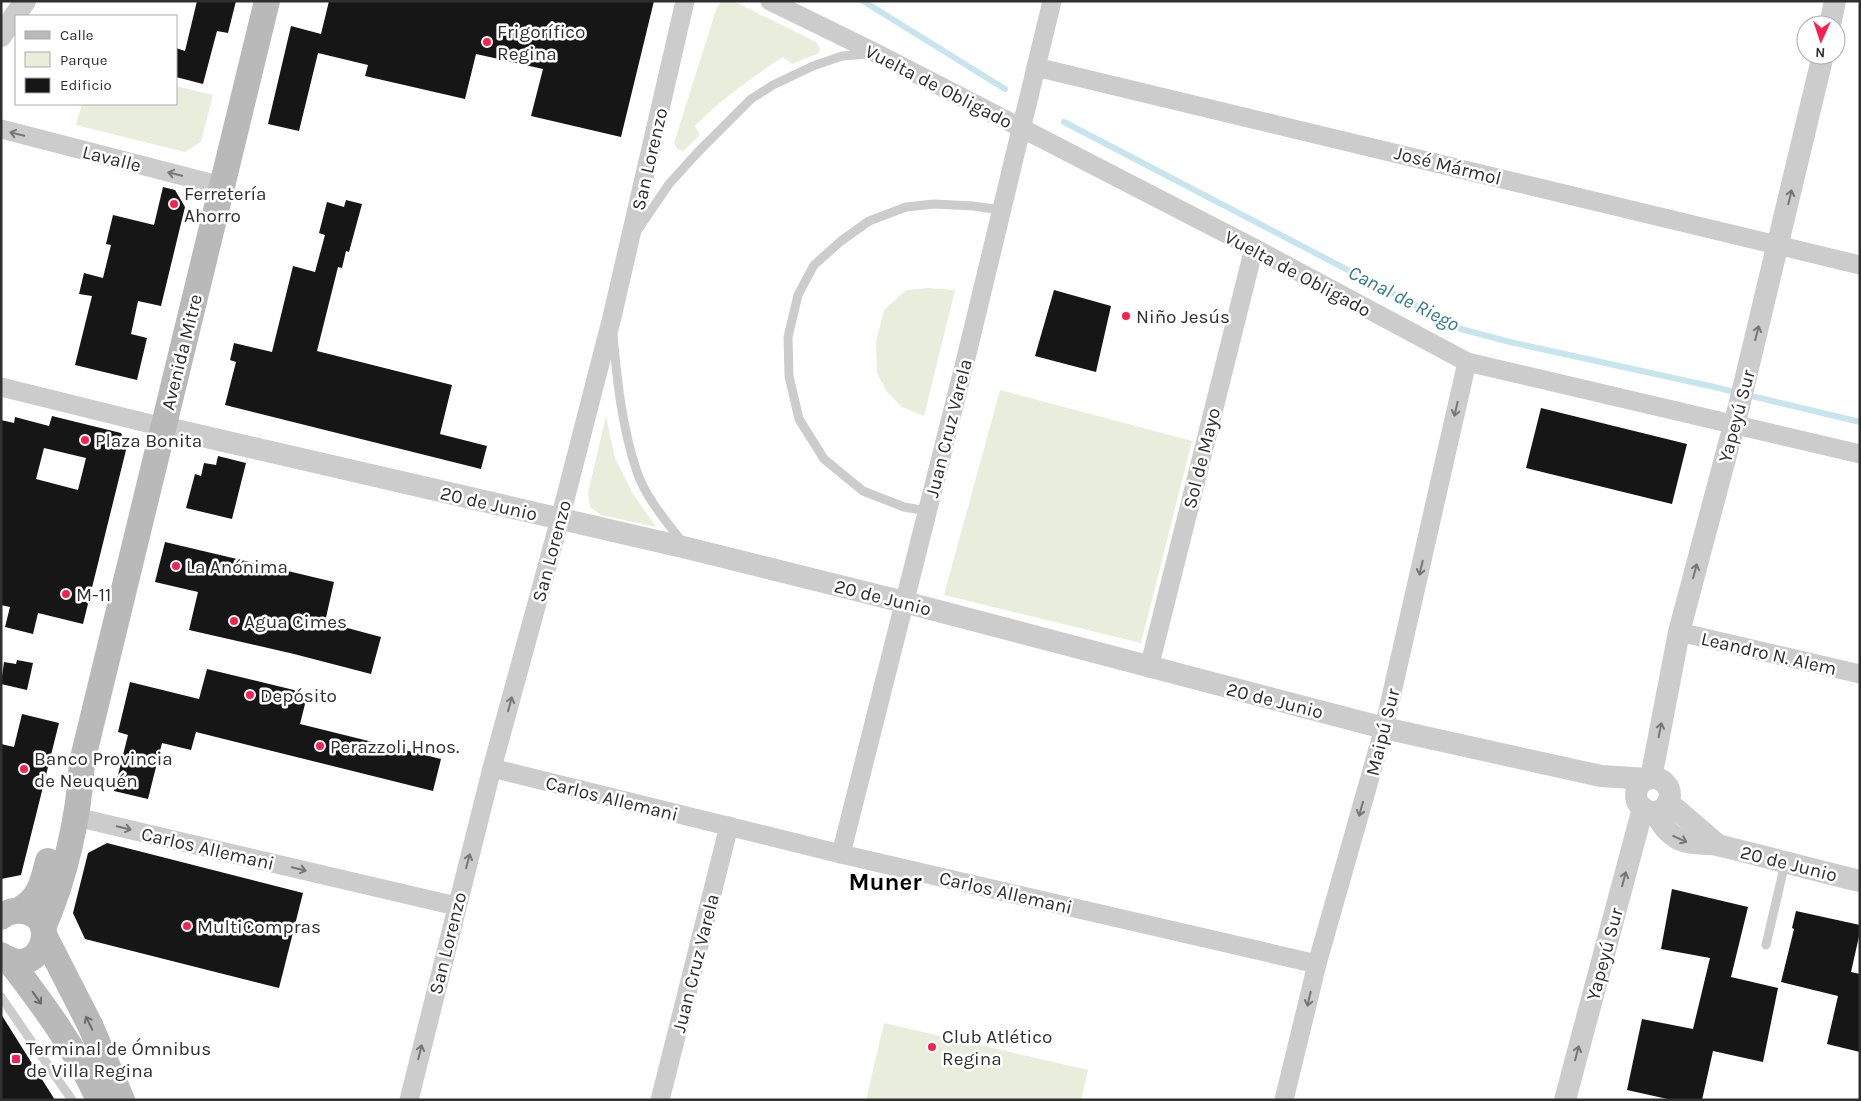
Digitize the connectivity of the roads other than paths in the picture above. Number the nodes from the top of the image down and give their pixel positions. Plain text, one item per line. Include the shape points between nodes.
1 (25, 1) edge
2 (267, 1) edge
3 (685, 1) edge
4 (770, 1) edge
5 (1052, 1) edge
6 (1835, 1) edge
7 (15, 15) edge
8 (1832, 15) edge
9 (15, 16) edge
10 (1, 36) edge
11 (876, 54) junction
12 (1821, 65) edge
13 (1036, 66) junction
14 (1021, 128) junction
15 (1, 129) edge
16 (222, 186) junction
17 (1001, 210) junction
18 (630, 242) junction
19 (1779, 245) junction
20 (1254, 248) junction
21 (1860, 265) edge
22 (612, 317) junction
23 (1467, 362) junction
24 (1, 387) edge
25 (1737, 416) junction
26 (163, 427) junction
27 (1860, 454) edge
28 (927, 511) junction
29 (560, 519) junction
30 (687, 548) junction
31 (904, 602) junction
32 (1679, 632) junction
33 (1149, 668) junction
34 (1860, 674) edge
35 (1384, 728) junction
36 (82, 762) junction
37 (492, 768) junction
38 (1601, 776) junction
39 (1649, 778) junction
40 (1651, 806) junction
41 (76, 817) junction
42 (729, 826) junction
43 (841, 854) junction
44 (1785, 863) junction
45 (1860, 880) edge
46 (456, 906) junction
47 (8, 913) edge
48 (44, 933) junction
49 (1766, 945) dead end
50 (5, 957) edge
51 (1317, 964) junction
52 (1, 996) edge
53 (72, 1100) edge
54 (99, 1100) edge
55 (122, 1100) edge
56 (409, 1100) edge
57 (660, 1100) edge
58 (1284, 1100) edge
59 (1565, 1100) edge

1 - 7 street
2 - 16 main road, Avenida Mitre
3 - 18 street, San Lorenzo
4 - 11 street, Vuelta de Obligado
5 - 13 street, Juan Cruz Varela
6 - 8 street
9 - 10 street
11 - 14 street, Vuelta de Obligado
11 - 18 lane via 842,56 813,66 751,99 669,184
19 -> 12 street, Yapeyú Sur
13 - 14 street, Juan Cruz Varela
13 - 19 street, José Mármol
14 - 17 street, Juan Cruz Varela
14 - 20 street, Vuelta de Obligado
16 -> 15 street, Lavalle
16 - 26 main road, Avenida Mitre
17 - 28 street, Juan Cruz Varela
17 - 28 lane via 934,204 906,207 868,221 814,265 798,295 788,337 789,376 799,419 824,459 863,491 904,507
18 - 22 street, San Lorenzo
19 - 21 street, José Mármol
25 -> 19 street, Yapeyú Sur
20 - 23 street, Vuelta de Obligado
20 - 33 street, Sol de Mayo
22 - 29 street, San Lorenzo
22 - 30 lane via 616,374 637,473 651,500
23 - 25 street, Vuelta de Obligado
23 -> 35 street, Maipú Sur
24 - 26 street
25 - 27 street, Vuelta de Obligado
32 -> 25 street, Yapeyú Sur
26 - 29 street, 20 de Junio
26 - 36 main road, Avenida Mitre
28 - 31 street, Juan Cruz Varela
29 - 30 street, 20 de Junio
37 -> 29 street, San Lorenzo
30 - 31 street, 20 de Junio
31 - 33 street, 20 de Junio
31 - 43 street, Juan Cruz Varela
32 - 34 street, Leandro N. Alem
39 -> 32 street, Yapeyú Sur
33 - 35 street, 20 de Junio
35 - 38 street, 20 de Junio
35 -> 51 street, Maipú Sur
36 - 41 main road, Avenida Mitre
36 - 47 main road, Avenida Mitre via 60,813 41,886 32,901
37 - 42 street, Carlos Allemani
46 -> 37 street, San Lorenzo
38 - 39 street, 20 de Junio
38 - 40 street, 20 de Junio
39 - 40 street, Yapeyú Sur via 1637,790
39 - 40 street via 1657,778 1667,785 1670,796
40 - 44 street, 20 de Junio via 1662,826 1682,841 1718,845
59 -> 40 street, Yapeyú Sur
41 -> 46 street, Carlos Allemani
41 - 48 main road, Avenida Mitre
42 - 43 street, Carlos Allemani
42 - 57 street, Juan Cruz Varela
43 - 51 street, Carlos Allemani
44 - 45 street, 20 de Junio
44 - 49 lane
56 -> 46 street, San Lorenzo
47 - 48 main road via 34,915
48 - 50 main road, Avenida Mitre via 43,945 33,957 16,962
55 -> 48 main road via 91,1027
50 -> 54 main road via 37,997 74,1053
51 -> 58 street, Maipú Sur
52 - 53 lane

